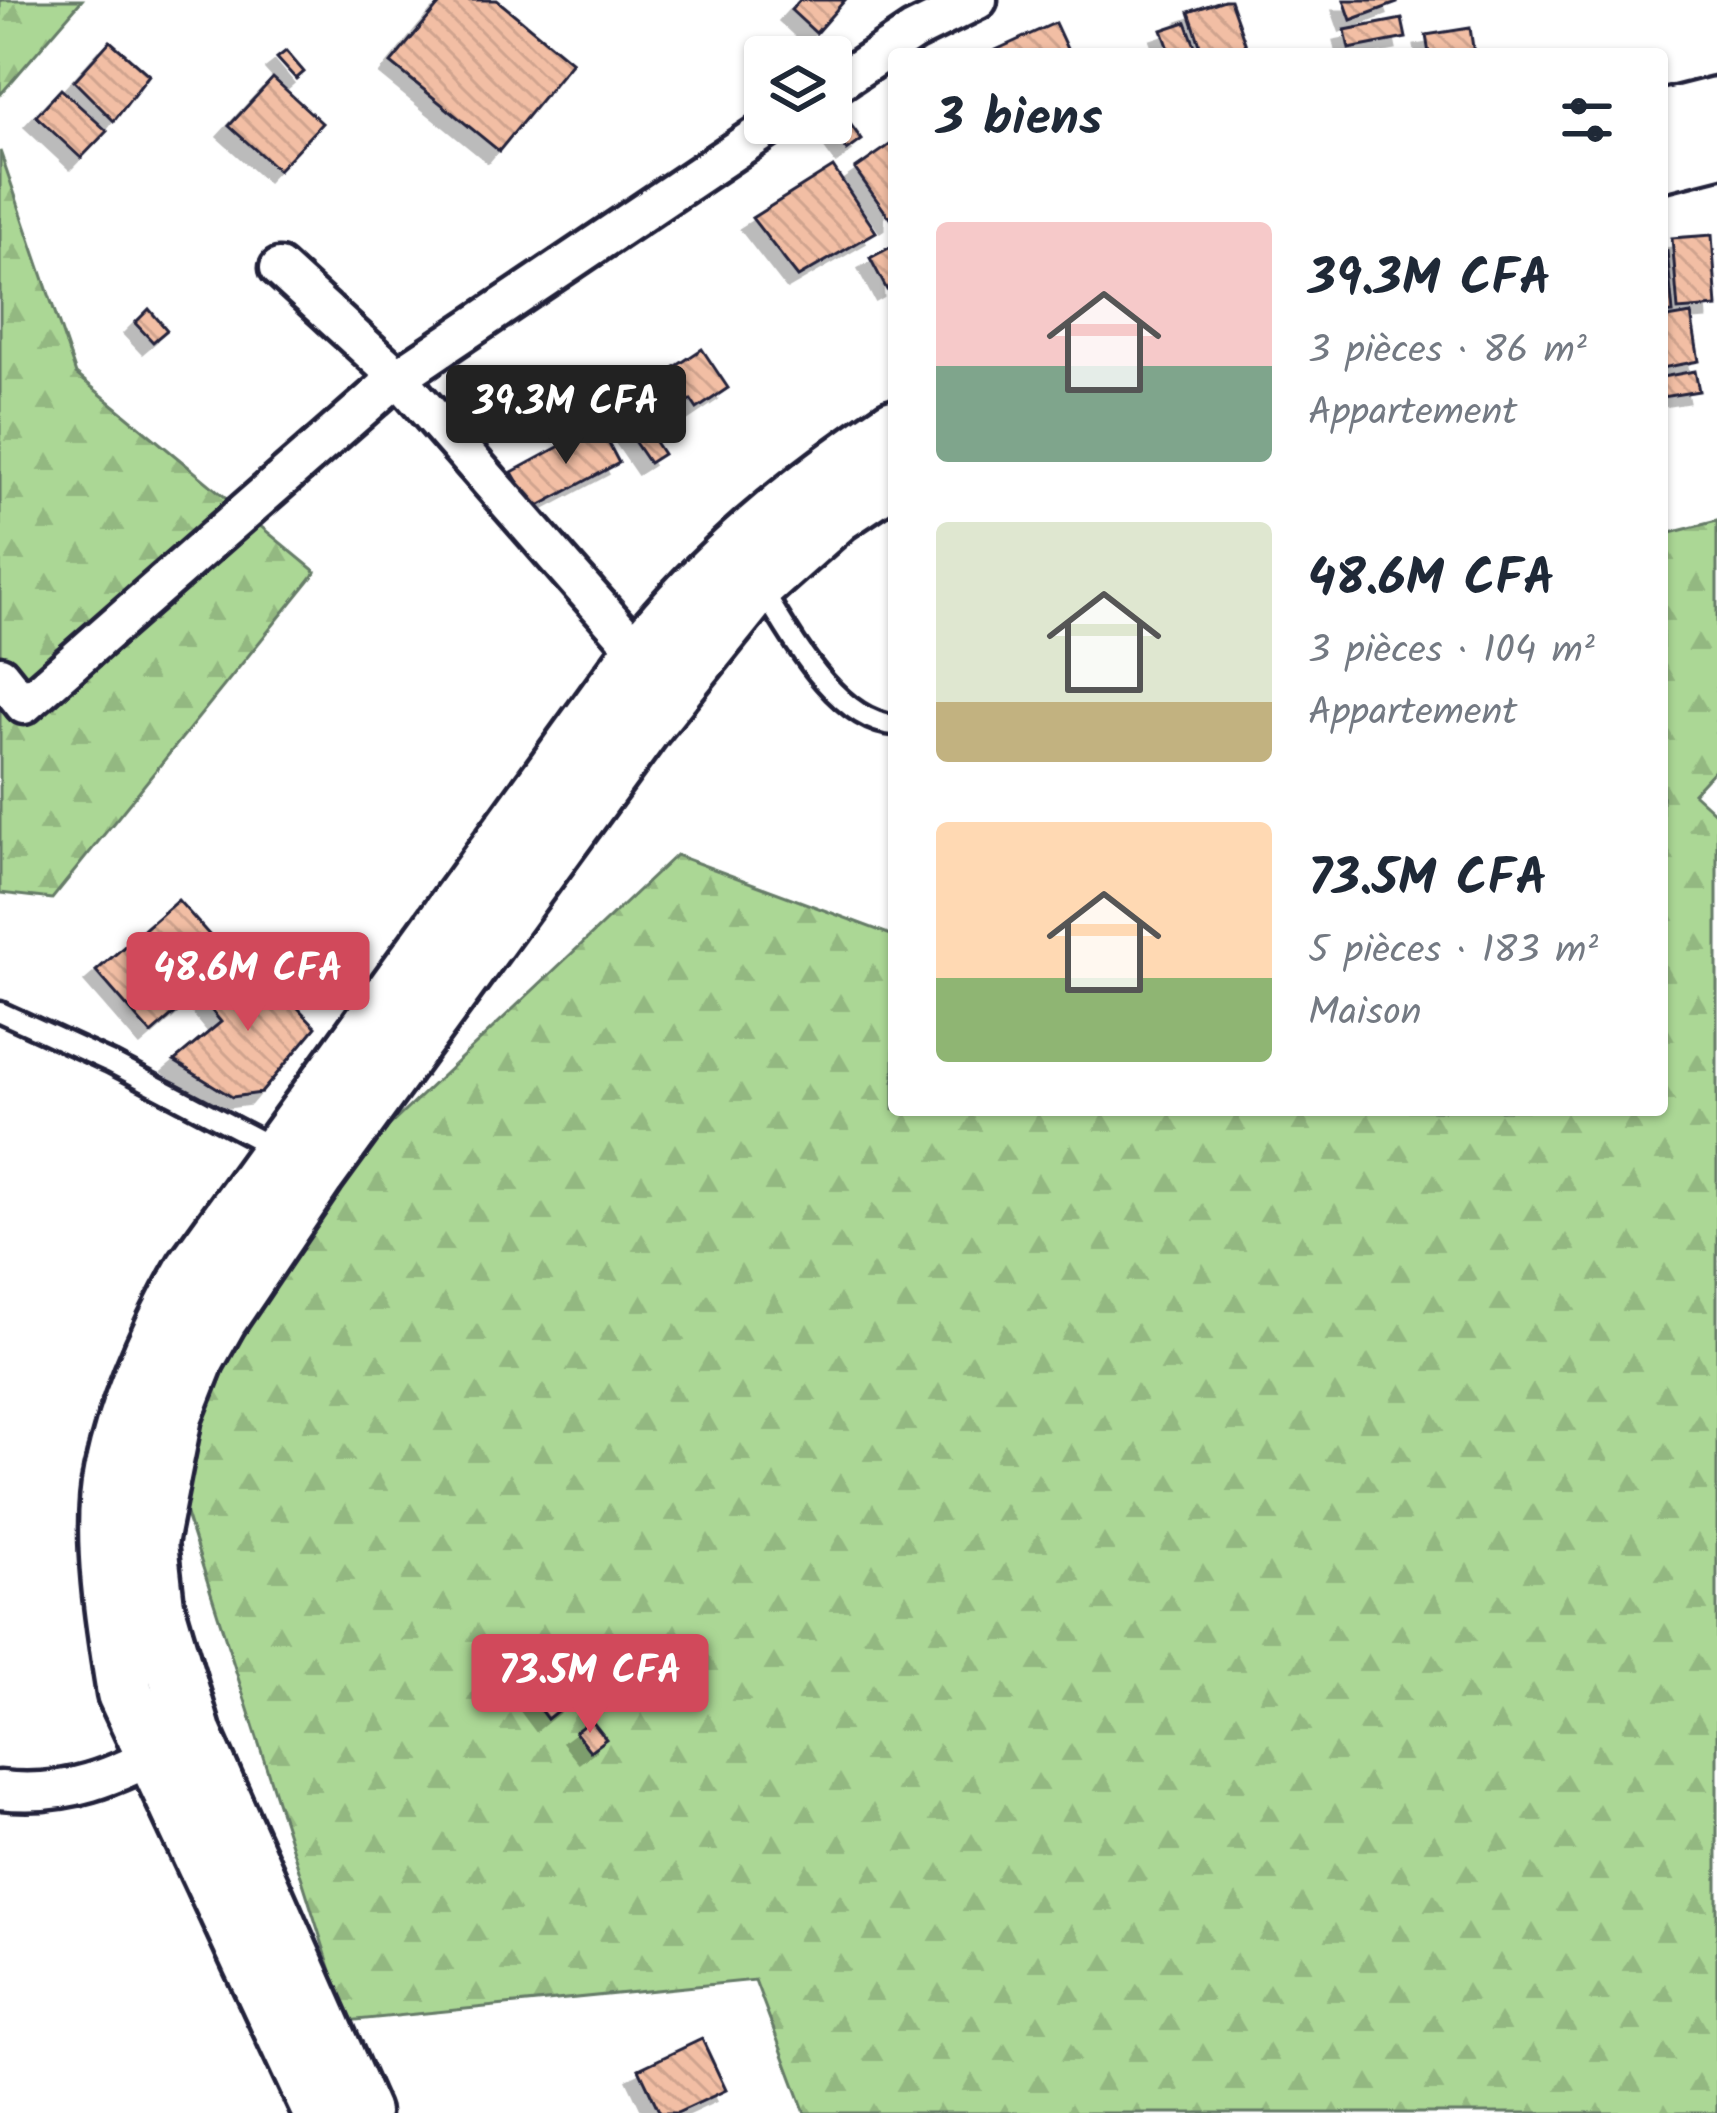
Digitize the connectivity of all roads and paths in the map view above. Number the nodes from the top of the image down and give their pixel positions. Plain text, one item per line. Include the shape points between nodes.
1 (978, 0) edge
2 (889, 48) edge
3 (888, 49) edge
4 (852, 73) edge
5 (1717, 105) edge
6 (1668, 117) edge
7 (745, 144) edge
8 (1717, 149) edge
9 (1668, 161) edge
10 (279, 268) dead end
11 (398, 377) junction
12 (888, 431) edge
13 (888, 480) edge
14 (758, 584) junction
15 (640, 652) junction
16 (0, 675) edge
17 (888, 724) edge
18 (0, 1012) edge
19 (278, 1150) junction
20 (174, 1745) junction
21 (0, 1790) edge
22 (321, 2113) edge
23 (361, 2113) edge

1 - 2 street
3 - 4 street
5 - 6 street
7 - 11 street
8 - 9 street
10 - 11 street
11 - 15 street
11 - 16 street via 24,705
12 - 15 street via 707,575
13 - 14 street
14 - 17 lane via 811,667 871,723
14 - 20 street via 485,941 197,1358 174,1416 149,1543
15 - 19 street
18 - 19 lane
19 - 20 street via 168,1314 110,1477 112,1617 125,1693
20 - 21 street via 85,1786
20 - 22 street
20 - 23 street

